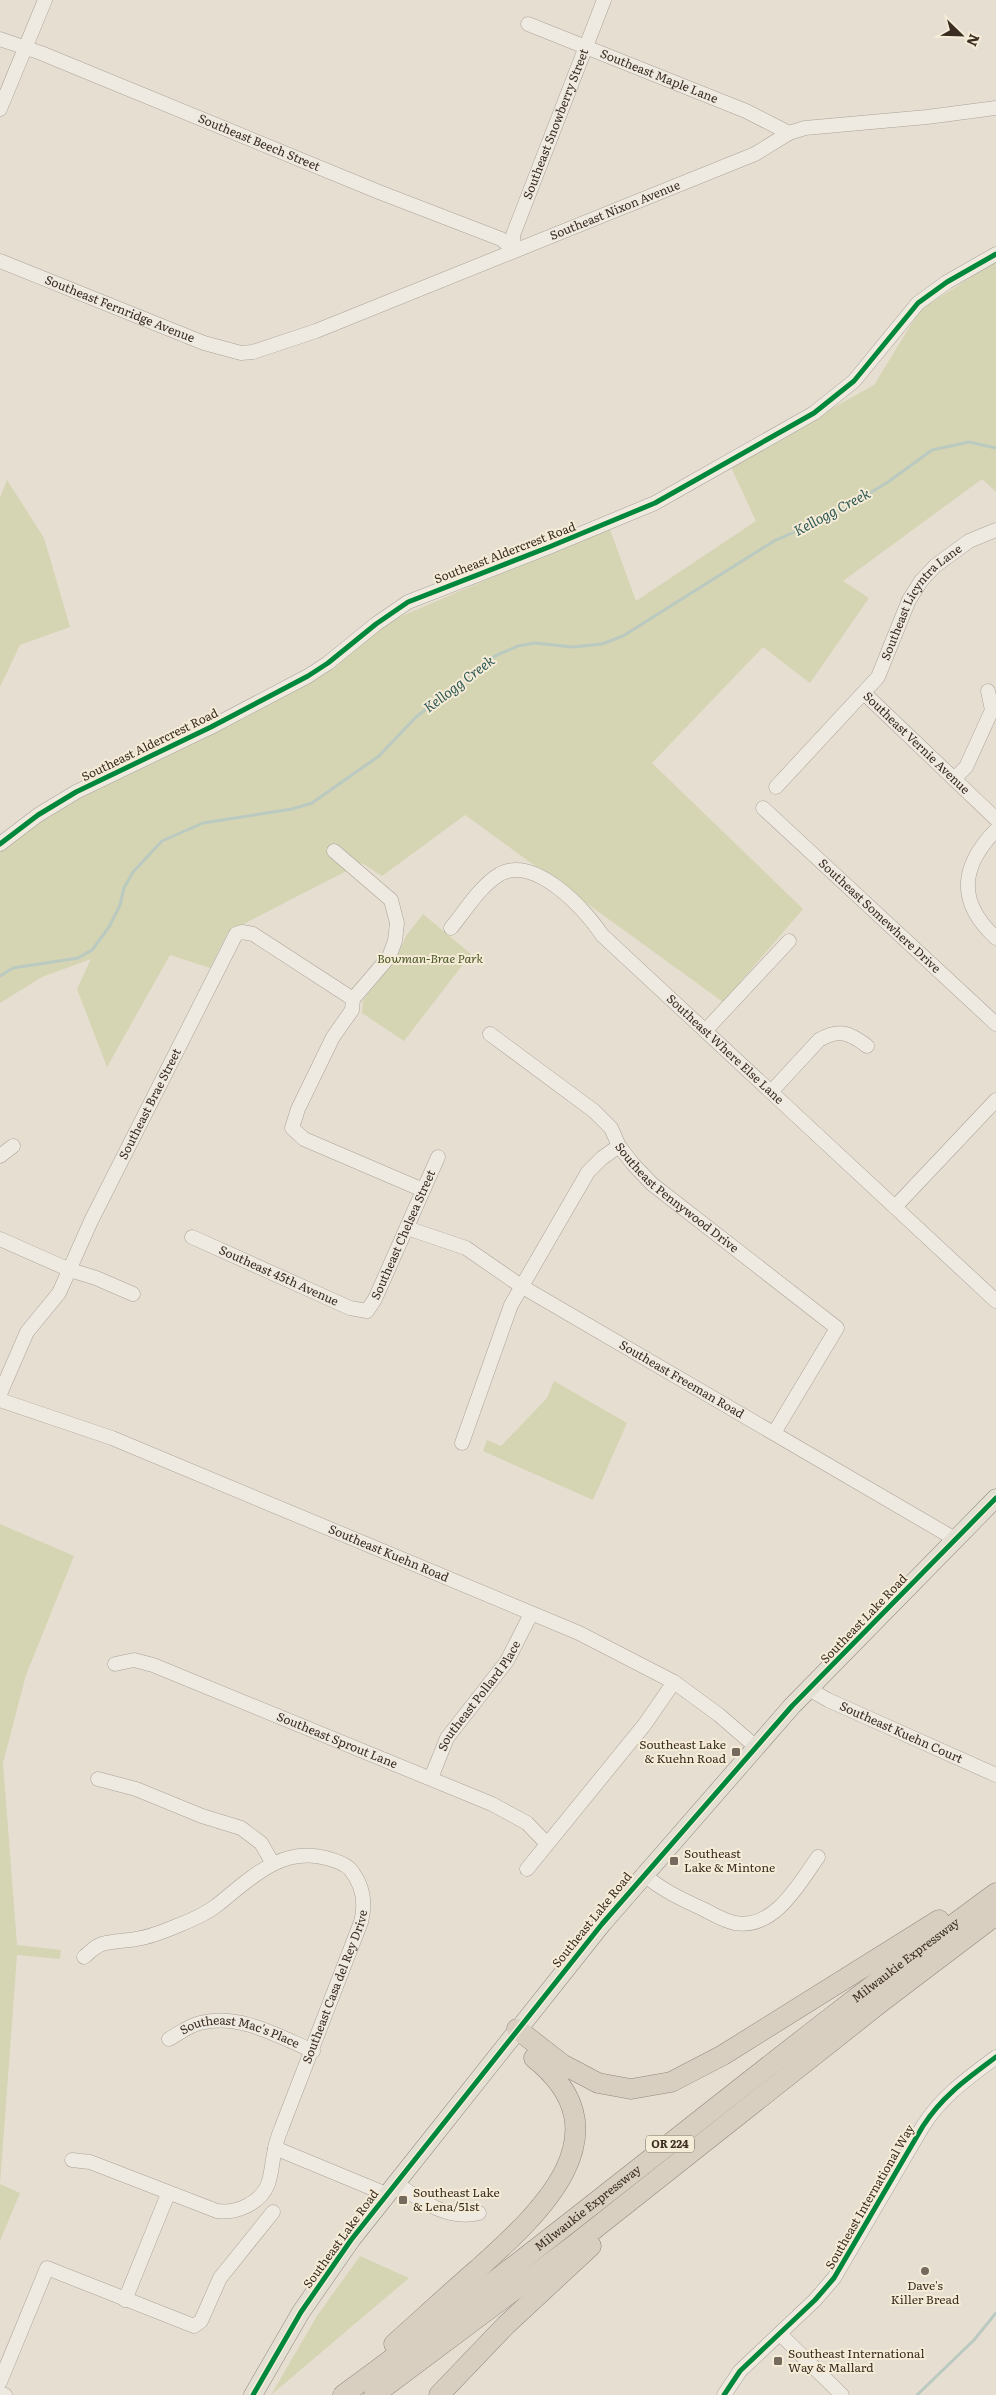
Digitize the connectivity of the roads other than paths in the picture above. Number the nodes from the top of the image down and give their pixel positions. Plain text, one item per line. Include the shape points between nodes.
1 (45, 0) edge
2 (604, 0) edge
3 (528, 24) dead end
4 (0, 39) edge
5 (585, 47) junction
6 (25, 49) junction
7 (996, 108) edge
8 (0, 109) edge
9 (789, 133) junction
10 (514, 250) junction
11 (996, 254) edge
12 (0, 261) edge
13 (241, 353) joint
14 (996, 530) edge
15 (988, 690) dead end
16 (865, 694) junction
17 (954, 779) junction
18 (776, 787) dead end
19 (762, 808) dead end
20 (996, 819) edge
21 (996, 830) edge
22 (0, 844) edge
23 (334, 851) dead end
24 (451, 928) dead end
25 (996, 938) edge
26 (789, 941) dead end
27 (353, 1000) junction
28 (996, 1024) edge
29 (705, 1031) junction
30 (490, 1034) dead end
31 (867, 1046) dead end
32 (771, 1092) junction
33 (996, 1100) edge
34 (13, 1146) dead end
35 (619, 1146) junction
36 (0, 1156) edge
37 (438, 1157) dead end
38 (423, 1190) junction
39 (895, 1206) junction
40 (407, 1228) junction
41 (192, 1237) dead end
42 (0, 1239) edge
43 (70, 1270) junction
44 (521, 1286) junction
45 (133, 1294) dead end
46 (996, 1301) edge
47 (367, 1311) joint
48 (0, 1394) edge
49 (0, 1400) edge
50 (774, 1433) junction
51 (462, 1443) dead end
52 (996, 1498) edge
53 (955, 1539) junction
54 (531, 1614) junction
55 (115, 1664) dead end
56 (674, 1682) junction
57 (809, 1689) junction
58 (756, 1747) junction
59 (996, 1775) edge
60 (431, 1778) junction
61 (98, 1779) dead end
62 (547, 1844) junction
63 (818, 1857) dead end
64 (272, 1862) junction
65 (527, 1869) dead end
66 (643, 1874) junction
67 (996, 1891) edge
68 (996, 1915) edge
69 (84, 1957) dead end
70 (513, 2034) junction
71 (169, 2039) dead end
72 (313, 2051) junction
73 (996, 2057) edge
74 (275, 2148) junction
75 (683, 2159) junction
76 (72, 2160) dead end
77 (391, 2188) junction
78 (168, 2194) junction
79 (273, 2212) dead end
80 (479, 2213) dead end
81 (125, 2300) junction
82 (780, 2334) junction
83 (0, 2382) edge
84 (0, 2393) edge
85 (5, 2395) edge
86 (253, 2395) edge
87 (336, 2395) edge
88 (343, 2395) edge
89 (374, 2395) edge
90 (440, 2395) edge
91 (724, 2395) edge
92 (842, 2395) edge

1 - 6 street
2 - 5 street, Southeast Snowberry Street
3 - 5 street, Southeast Maple Lane
4 - 6 street, Southeast Beech Street
5 - 9 street, Southeast Maple Lane via 746,111
5 - 10 street, Southeast Snowberry Street via 513,234
6 - 8 street
6 - 10 street, Southeast Beech Street via 501,239
7 - 9 street, Southeast Nixon Avenue via 805,128
9 - 10 street, Southeast Nixon Avenue via 755,154
10 - 13 street, Southeast Nixon Avenue via 316,331
11 - 22 street, Southeast Aldercrest Road via 918,303 854,381 814,412 655,503 408,602 308,676 76,792
12 - 13 street, Southeast Fernridge Avenue via 204,343
14 - 16 street, Southeast Licyntra Lane via 962,546 921,581 909,600 886,662
15 - 17 street via 992,710 966,767
16 - 17 street, Southeast Vernie Avenue
16 - 18 street, Southeast Vernie Avenue
17 - 20 street, Southeast Vernie Avenue
19 - 28 street, Southeast Somewhere Drive
21 - 25 street via 973,860 967,890 976,917
23 - 27 street via 391,900 397,923 389,957
24 - 29 street, Southeast Where Else Lane via 490,882 502,873 526,870 556,886 594,922 602,935
26 - 29 street
27 - 38 street via 352,1010 334,1037 298,1109 292,1128 304,1139
27 - 43 street, Southeast Brae Street via 254,934 236,934 95,1213
29 - 32 street, Southeast Where Else Lane
30 - 35 street via 594,1111 611,1128
31 - 32 street via 847,1033 828,1035 819,1040
32 - 39 street, Southeast Where Else Lane
33 - 39 street
34 - 36 street
35 - 44 street, Southeast Pennywood Drive via 588,1172
35 - 50 street, Southeast Pennywood Drive via 652,1184 837,1328
37 - 38 street, Southeast Chelsea Street
38 - 40 street, Southeast Chelsea Street
39 - 46 street, Southeast Where Else Lane
40 - 44 street, Southeast Freeman Road via 466,1248
40 - 47 street, Southeast Chelsea Street
41 - 47 street, Southeast 45th Avenue via 350,1308
42 - 43 street
43 - 45 street
43 - 48 street, Southeast Brae Street via 55,1300 28,1332
44 - 50 street, Southeast Freeman Road
44 - 51 street, Southeast Pennywood Drive via 503,1322
49 - 54 street, Southeast Kuehn Road via 112,1438
50 - 53 street, Southeast Freeman Road
52 - 53 main road, Southeast Lake Road
53 - 57 main road, Southeast Lake Road
54 - 56 street, Southeast Kuehn Road via 580,1633
54 - 60 street, Southeast Pollard Place via 506,1662 447,1738
55 - 60 street, Southeast Sprout Lane via 134,1660 153,1664
56 - 58 street, Southeast Kuehn Road
56 - 62 street via 645,1724
57 - 58 main road, Southeast Lake Road
57 - 59 street, Southeast Kuehn Court
58 - 66 main road, Southeast Lake Road
60 - 62 street, Southeast Sprout Lane via 514,1815 527,1823
61 - 64 street via 136,1789 202,1816 242,1828 261,1843
62 - 65 street
63 - 66 street via 784,1903 760,1919 744,1923 730,1922 666,1893
64 - 69 street, Southeast Casa del Rey Drive via 198,1917 156,1934 100,1944
64 - 72 street, Southeast Casa del Rey Drive via 304,1856 333,1859 347,1866 362,1890 361,1922
66 - 70 main road, Southeast Lake Road
67 - 70 highway via 956,1909 702,2068 671,2082 631,2089 598,2083
67 - 88 highway, Milwaukie Expressway / OR 224 via 516,2266
68 - 75 highway, Milwaukie Expressway / OR 224
70 - 77 main road, Southeast Lake Road
70 - 87 highway via 549,2071 568,2095 574,2111 574,2144 561,2178 540,2209 517,2233
71 - 72 street, Southeast Mac's Place via 200,2023 249,2024
72 - 74 street, Southeast Casa del Rey Drive
73 - 82 street, Southeast International Way via 937,2106 843,2265 815,2300
74 - 77 street
74 - 78 street, Southeast Casa del Rey Drive via 267,2187 256,2200 241,2209 217,2211
75 - 89 highway, Milwaukie Expressway / OR 224
75 - 90 highway via 506,2325
76 - 78 street, Southeast Casa del Rey Drive via 90,2162
77 - 80 street via 450,2213 465,2216
77 - 86 main road, Southeast Lake Road via 317,2287
78 - 81 street
79 - 81 street via 220,2278 198,2324 194,2326
81 - 83 street via 47,2268
82 - 91 street, Southeast International Way via 740,2371
82 - 92 street
84 - 85 street

